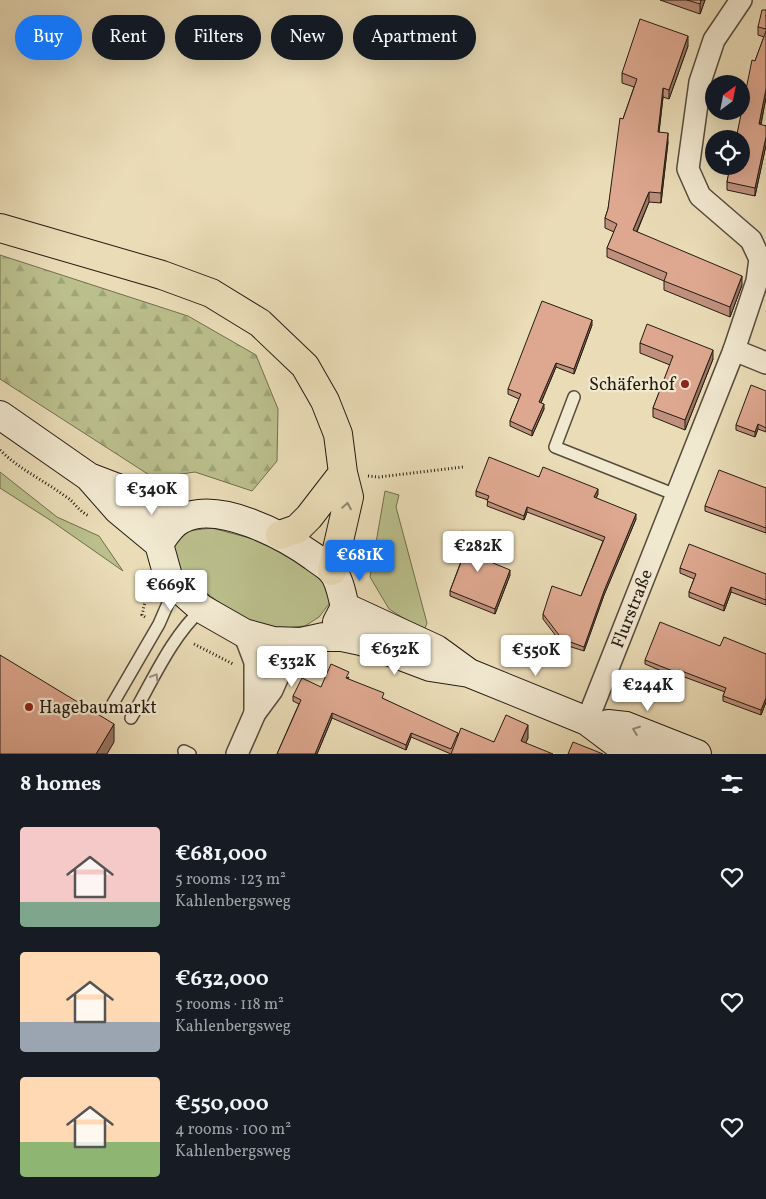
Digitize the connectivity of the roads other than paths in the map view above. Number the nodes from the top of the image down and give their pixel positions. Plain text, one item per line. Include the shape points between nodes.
1 (742, 0) edge
2 (0, 228) edge
3 (734, 350) junction
4 (766, 363) edge
5 (574, 397) dead end
6 (0, 416) edge
7 (343, 473) junction
8 (89, 477) junction
9 (676, 495) junction
10 (182, 519) junction
11 (280, 535) junction
12 (159, 544) junction
13 (332, 570) junction
14 (169, 580) junction
15 (345, 607) junction
16 (202, 609) junction
17 (244, 633) junction
18 (312, 640) junction
19 (469, 673) junction
20 (112, 705) dead end
21 (255, 713) junction
22 (131, 718) dead end
23 (587, 721) junction
24 (237, 754) edge
25 (644, 754) edge
26 (697, 754) edge

1 - 3 street, Flurstraße via 714,40 700,82 688,169 700,196 751,240 760,259 757,281
2 - 7 main road via 162,275 211,294 260,323 305,366 325,401 338,434
3 - 4 street
3 - 9 street, Flurstraße
5 - 9 lane via 555,447
6 - 8 main road
7 - 11 main road via 297,529
13 -> 7 main road via 349,496
8 - 10 main road via 136,495
8 - 12 main road via 118,510
9 - 23 street, Flurstraße
10 - 11 main road via 220,515
10 - 12 main road via 167,531
11 - 13 main road
12 - 14 main road
13 - 15 main road
14 - 16 main road
14 - 20 lane via 169,601 155,632
15 - 18 main road via 334,627
15 - 19 main road via 436,649
16 - 17 main road
22 -> 16 lane via 175,644
17 - 18 main road via 273,641
17 - 21 street via 255,662
18 - 19 main road via 342,637 430,667
18 - 21 street via 283,665 272,690
19 - 23 main road
21 - 24 street
23 - 25 main road via 616,743
26 -> 23 main road via 626,726

